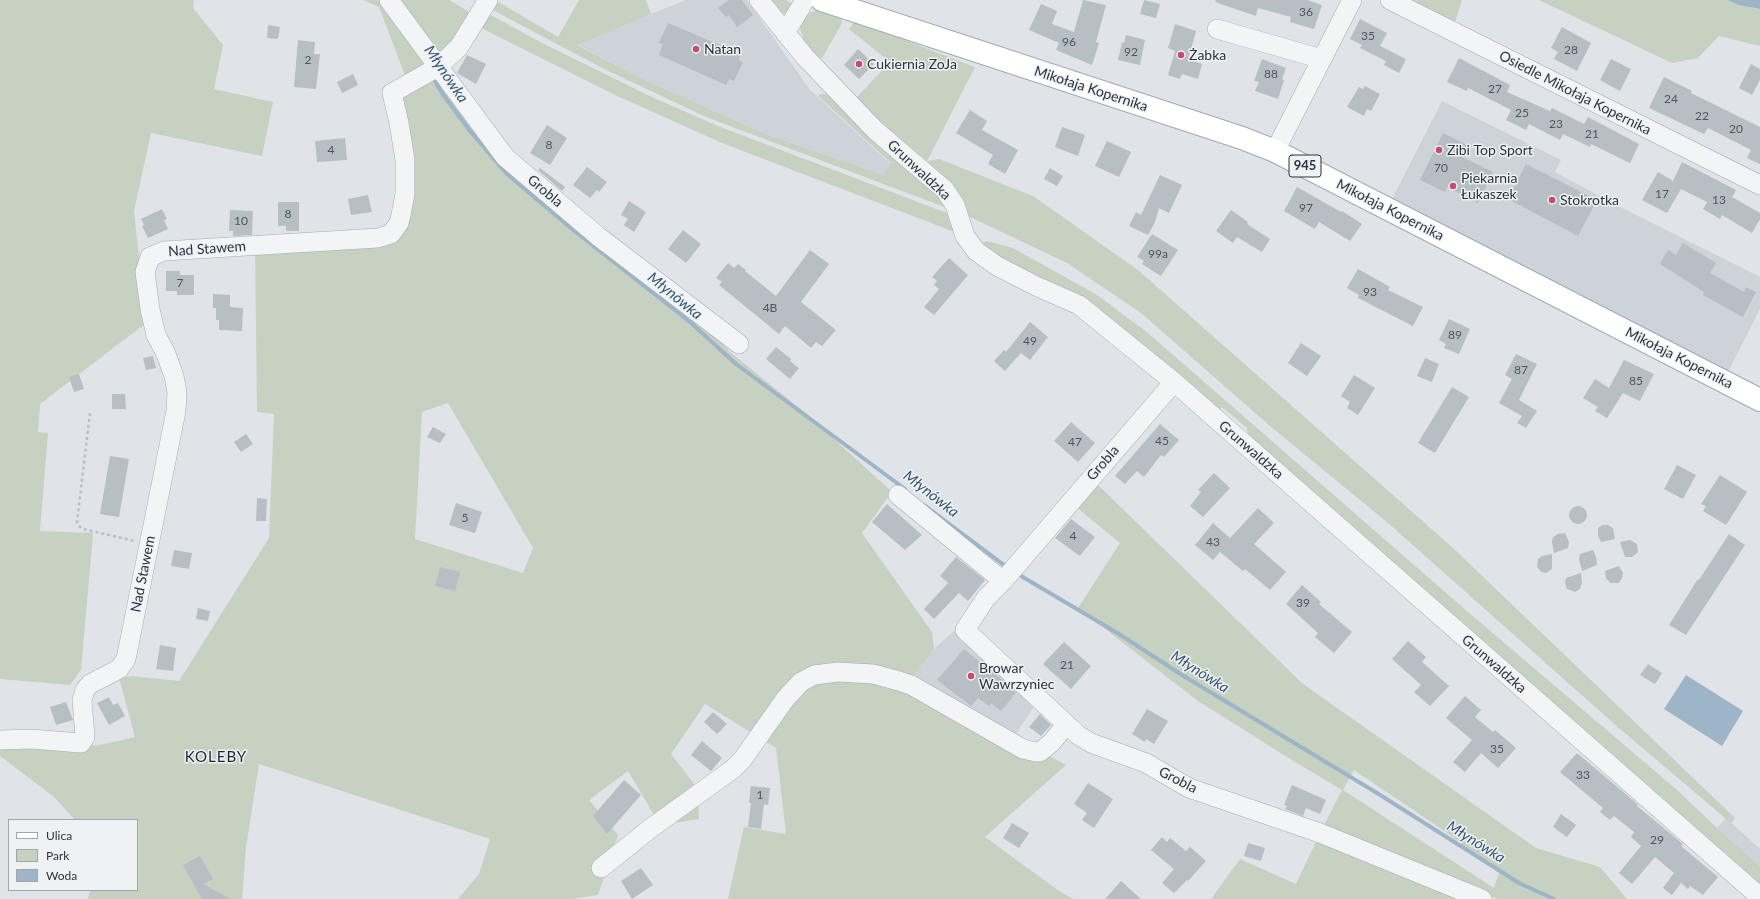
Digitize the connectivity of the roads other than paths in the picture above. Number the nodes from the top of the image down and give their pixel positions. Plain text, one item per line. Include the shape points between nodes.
1 (389, 0) edge
2 (488, 0) edge
3 (759, 0) edge
4 (805, 0) edge
5 (822, 0) edge
6 (1352, 0) edge
7 (1390, 0) edge
8 (1217, 29) dead end
9 (785, 33) junction
10 (1322, 59) junction
11 (438, 67) junction
12 (1275, 151) junction
13 (1760, 185) edge
14 (739, 344) dead end
15 (1174, 382) junction
16 (1760, 400) edge
17 (898, 495) dead end
18 (1003, 581) junction
19 (1066, 725) junction
20 (0, 740) edge
21 (601, 868) dead end
22 (1760, 897) edge
23 (1482, 899) edge

1 - 11 street, Grobla
2 - 11 street, Nad Stawem via 459,47
3 - 9 street, Grunwaldzka
4 - 9 street
5 - 12 main road, Mikołaja Kopernika / 945
6 - 10 street
7 - 13 street, Osiedle Mikołaja Kopernika
8 - 10 street
9 - 15 street, Grunwaldzka via 875,130 945,190 956,206 965,236 976,251 997,266 1079,305
10 - 12 street
11 - 14 street, Grobla via 505,157 598,236
11 - 20 street, Nad Stawem via 392,93 405,160 402,215 391,234 378,238 164,251 150,257 145,272 154,329 174,376 177,392 176,411 126,659 119,669 90,684 85,690 82,700 85,737 81,743 31,739
12 - 16 main road, Mikołaja Kopernika / 945
15 - 18 street, Grobla
15 - 22 street, Grunwaldzka
17 - 18 street
18 - 19 street, Grobla via 986,598 965,630
19 - 21 street via 1051,743 1040,752 1036,752 1023,749 912,685 873,674 845,672 814,675 801,682 786,698 733,769
19 - 23 street, Grobla via 1091,743 1146,763 1189,788 1320,833

